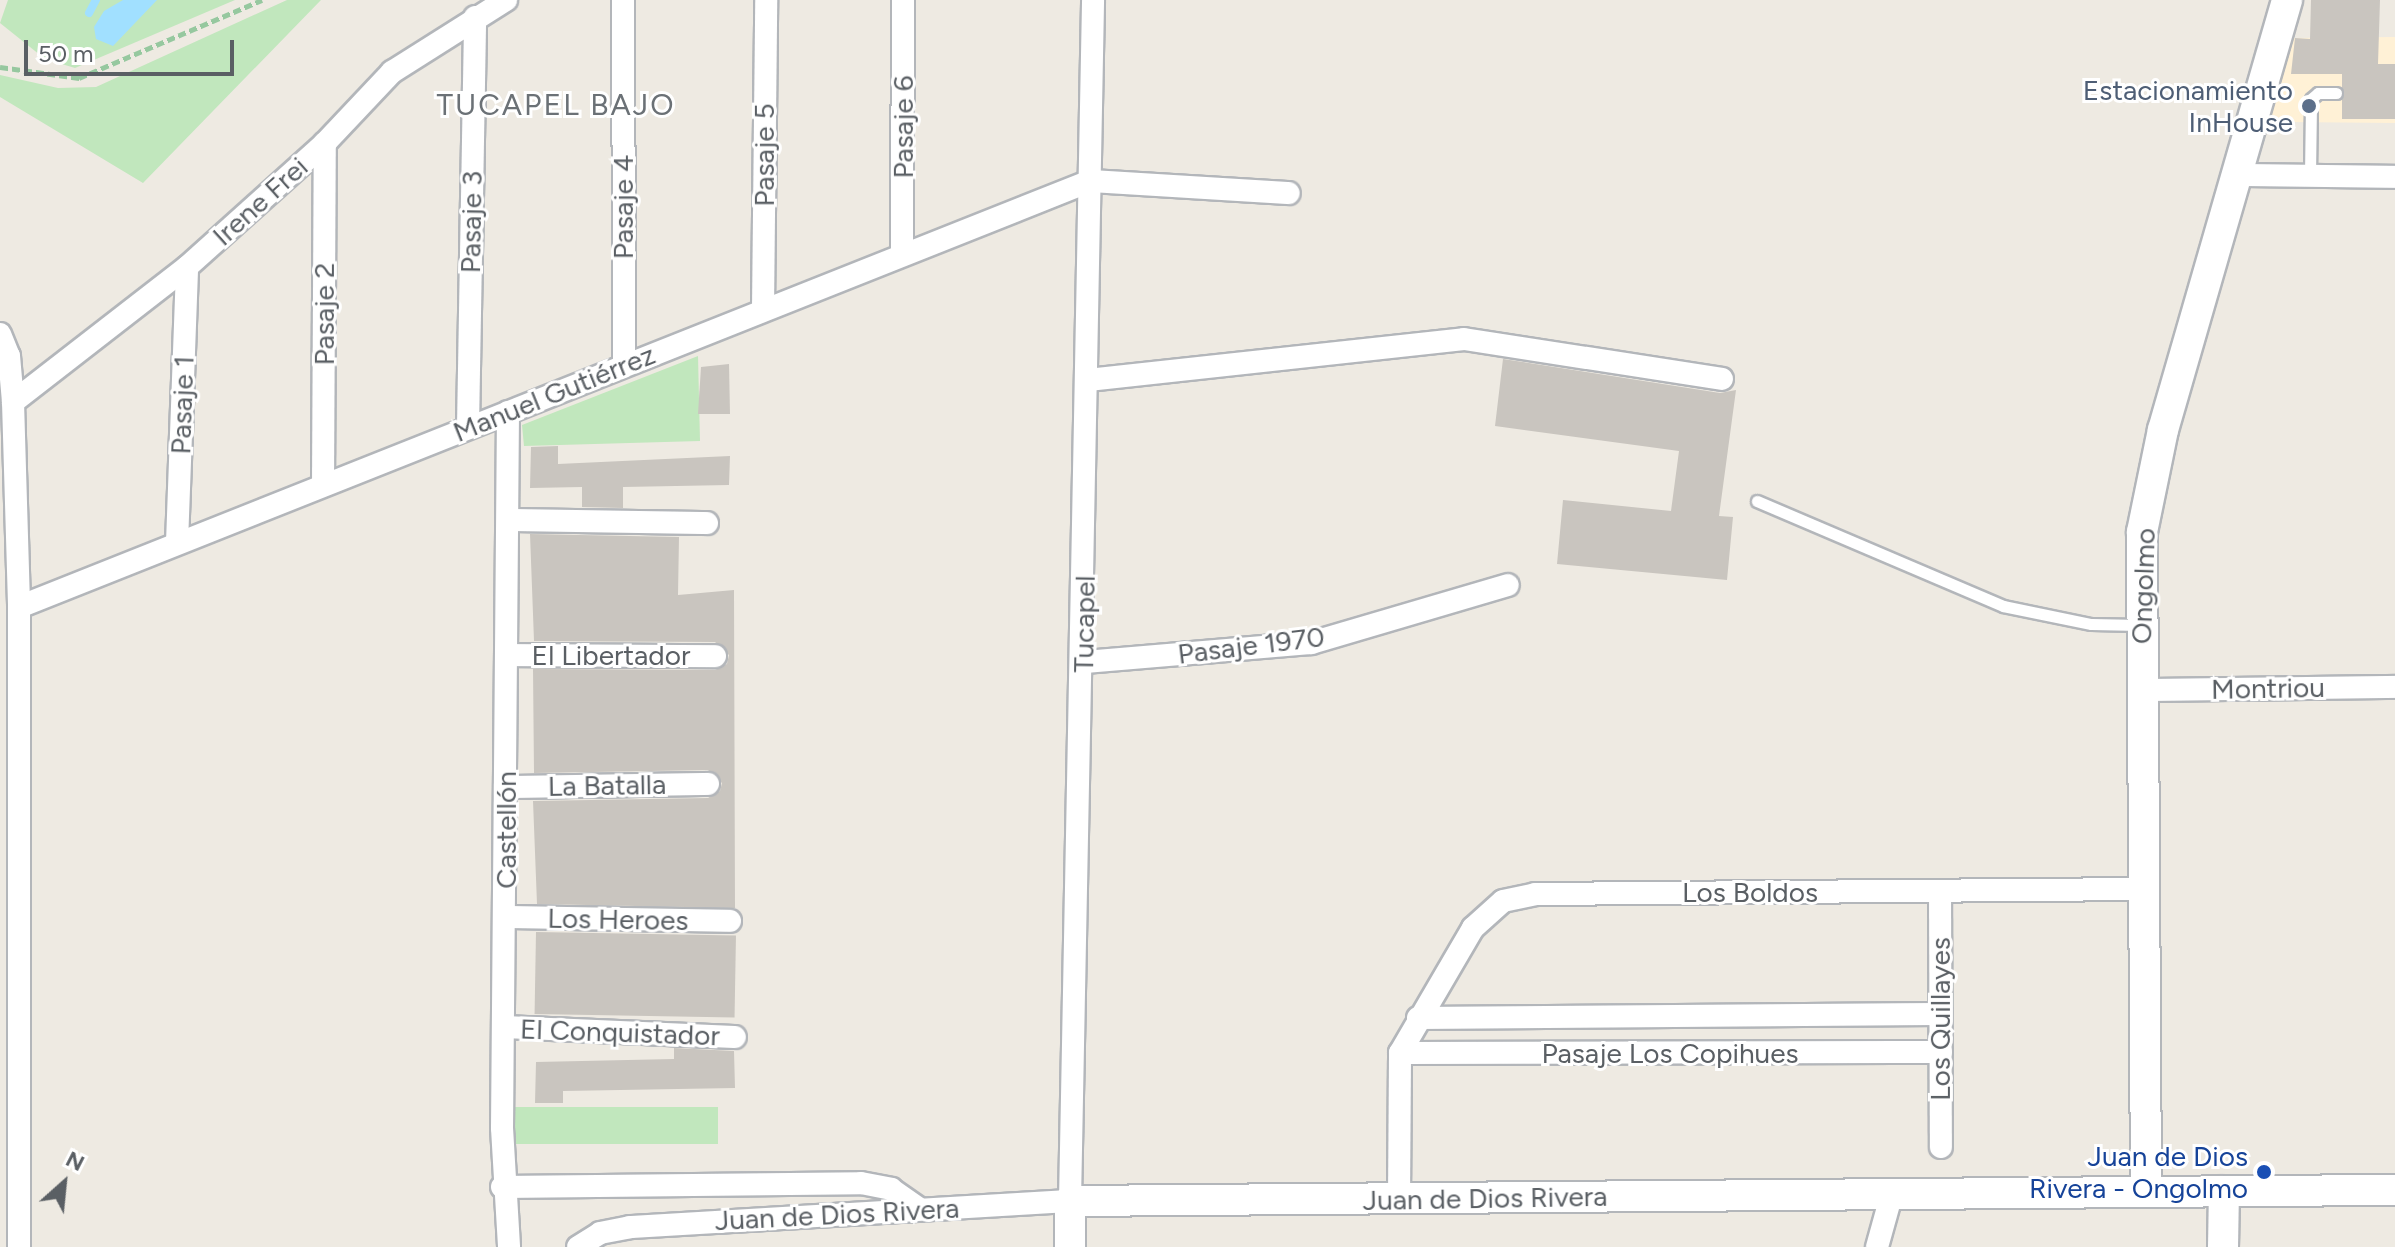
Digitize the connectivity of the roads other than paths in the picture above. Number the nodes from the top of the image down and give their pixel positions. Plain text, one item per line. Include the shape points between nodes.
1 (623, 0) edge
2 (766, 0) edge
3 (903, 0) edge
4 (1093, 0) edge
5 (2287, 0) edge
6 (490, 6) edge
7 (2336, 93) dead end
8 (325, 143) junction
9 (2235, 175) junction
10 (2310, 175) junction
11 (2395, 177) edge
12 (1090, 181) junction
13 (1289, 193) dead end
14 (902, 255) junction
15 (187, 267) junction
16 (763, 310) junction
17 (0, 334) edge
18 (624, 365) junction
19 (1722, 379) dead end
20 (1088, 380) junction
21 (13, 402) junction
22 (508, 412) junction
23 (468, 427) junction
24 (323, 485) junction
25 (1757, 501) dead end
26 (508, 520) junction
27 (707, 523) dead end
28 (177, 543) junction
29 (1508, 585) dead end
30 (19, 607) junction
31 (2141, 625) junction
32 (507, 655) junction
33 (715, 656) dead end
34 (1084, 662) junction
35 (2395, 687) edge
36 (2141, 690) junction
37 (708, 784) dead end
38 (507, 787) junction
39 (2143, 889) junction
40 (1940, 891) junction
41 (506, 917) junction
42 (730, 921) dead end
43 (1940, 1014) junction
44 (1418, 1018) junction
45 (504, 1027) junction
46 (735, 1037) dead end
47 (1941, 1052) junction
48 (1400, 1053) junction
49 (1941, 1147) dead end
50 (502, 1187) junction
51 (2395, 1190) edge
52 (2146, 1191) junction
53 (2224, 1191) junction
54 (1892, 1193) junction
55 (1399, 1200) junction
56 (1070, 1201) junction
57 (920, 1209) junction
58 (579, 1246) edge
59 (19, 1247) edge
60 (509, 1247) edge
61 (1070, 1247) edge
62 (1877, 1247) edge
63 (2223, 1247) edge

1 - 18 street, Pasaje 4
2 - 16 street, Pasaje 5
3 - 14 street, Pasaje 6
4 - 12 street, Tucapel
5 - 9 main road, Ongolmo
6 - 8 street, Irene Frei via 392,72
6 - 23 street, Pasaje 3
7 - 10 lane via 2318,93 2311,99
8 - 15 street, Irene Frei
8 - 24 street, Pasaje 2
9 - 10 street
9 - 31 main road, Ongolmo via 2155,462 2142,532
10 - 11 street
12 - 13 street
12 - 14 street, Manuel Gutiérrez
12 - 20 street, Tucapel
14 - 16 street, Manuel Gutiérrez
15 - 21 street, Irene Frei
15 - 28 street, Pasaje 1
16 - 18 street, Manuel Gutiérrez
17 - 21 street via 9,356
18 - 22 street, Manuel Gutiérrez
19 - 20 street via 1464,339
20 - 34 street, Tucapel
21 - 30 street
22 - 23 street, Manuel Gutiérrez
22 - 26 street, Castellón
23 - 24 street, Manuel Gutiérrez
24 - 28 street, Manuel Gutiérrez
25 - 31 lane via 2003,606 2091,624
26 - 27 street
26 - 32 street, Castellón
28 - 30 street, Manuel Gutiérrez
29 - 34 street, Pasaje 1970 via 1311,643
30 - 59 street
31 - 36 main road, Ongolmo
32 - 33 street, El Libertador
32 - 38 street, Castellón
34 - 56 street, Tucapel
35 - 36 street, Montriou
36 - 39 main road, Ongolmo
37 - 38 street, La Batalla
38 - 41 street, Castellón
39 - 40 street, Los Boldos
39 - 52 main road, Ongolmo
40 - 43 street, Los Quillayes
40 - 44 street, Los Boldos via 1519,896 1482,918
41 - 42 street, Los Heroes
41 - 45 street, Castellón
43 - 44 street, Pasaje Los Copihues
43 - 47 street, Los Quillayes
44 - 48 street, Los Boldos
45 - 46 street, El Conquistador
45 - 50 street, Castellón
47 - 48 street, Pasaje Los Copihues
47 - 49 street, Los Quillayes
48 - 55 street
50 - 57 street via 861,1183 891,1189
50 - 60 street, Castellón
51 - 53 main road, Juan de Dios Rivera
52 - 53 main road, Juan de Dios Rivera
52 - 54 main road, Juan de Dios Rivera
53 - 63 main road
54 - 55 main road, Juan de Dios Rivera
54 - 62 street
55 - 56 main road, Juan de Dios Rivera
56 - 57 street, Juan de Dios Rivera
56 - 61 main road, Tucapel
57 - 58 street, Juan de Dios Rivera via 615,1229

